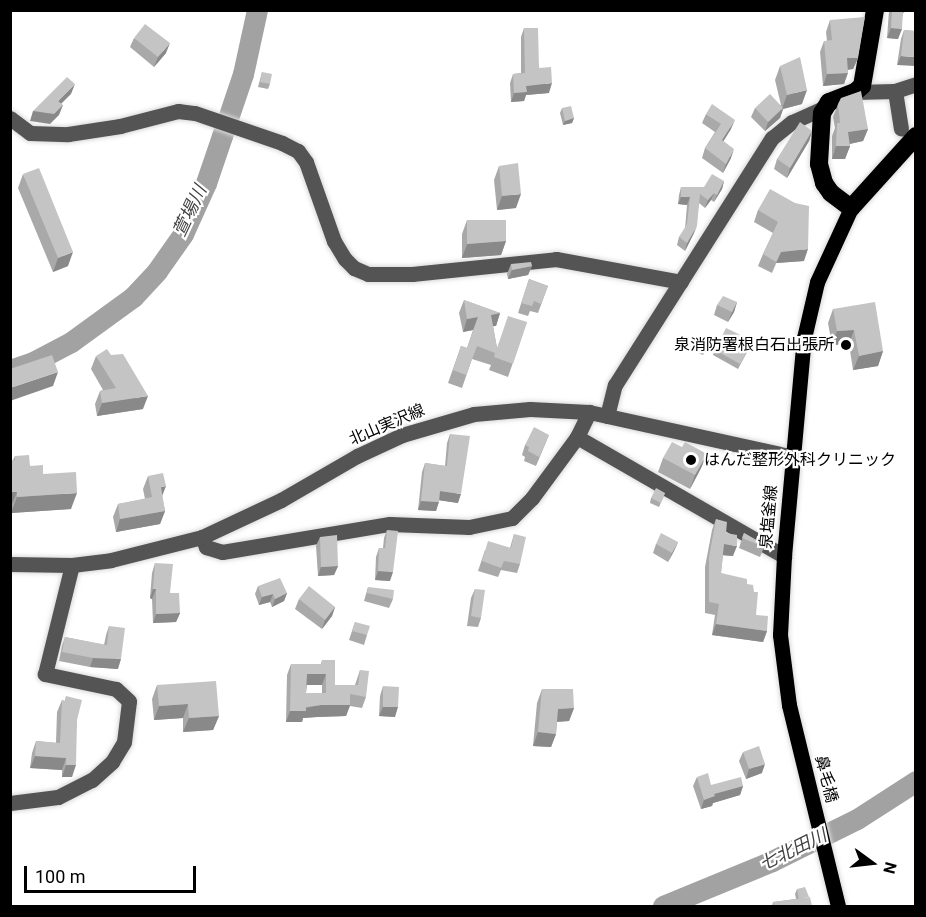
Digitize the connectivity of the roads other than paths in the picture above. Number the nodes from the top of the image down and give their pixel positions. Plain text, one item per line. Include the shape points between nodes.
1 (876, 10) edge
2 (915, 84) edge
3 (895, 91) junction
4 (855, 92) junction
5 (825, 107) junction
6 (10, 118) edge
7 (908, 132) edge
8 (851, 208) junction
9 (681, 282) junction
10 (588, 412) junction
11 (607, 416) junction
12 (577, 436) junction
13 (794, 457) junction
14 (202, 537) junction
15 (784, 556) junction
16 (10, 564) edge
17 (72, 564) junction
18 (796, 730) joint
19 (10, 803) edge
20 (838, 906) edge

1 - 4 highway via 865,79
2 - 3 street
3 - 4 street
3 - 7 street
4 - 5 highway
5 - 8 highway via 820,173 831,193
5 - 9 street via 792,122 772,138
6 - 9 street via 30,133 68,134 178,111 195,112 298,151 306,162 334,241 354,268 368,274 412,274 556,259
7 - 8 highway
8 - 13 main road, 泉塩釜線 via 828,253 809,311
9 - 11 street via 615,385
10 - 11 street, 北山実沢線
10 - 12 street
10 - 14 street, 北山実沢線 via 507,410 436,424 357,456 281,500
11 - 13 street, 北山実沢線
12 - 14 street via 532,498 512,518 469,527 390,524 222,552 206,547
12 - 15 street
13 - 15 main road, 泉塩釜線
14 - 17 street, 北山実沢線 via 111,560
15 - 18 main road, 泉塩釜線 via 782,668
16 - 17 street, 北山実沢線
17 - 19 street via 45,674 116,689 129,701 124,742 112,762 92,780 58,797
18 - 20 main road, 鼻毛橋

